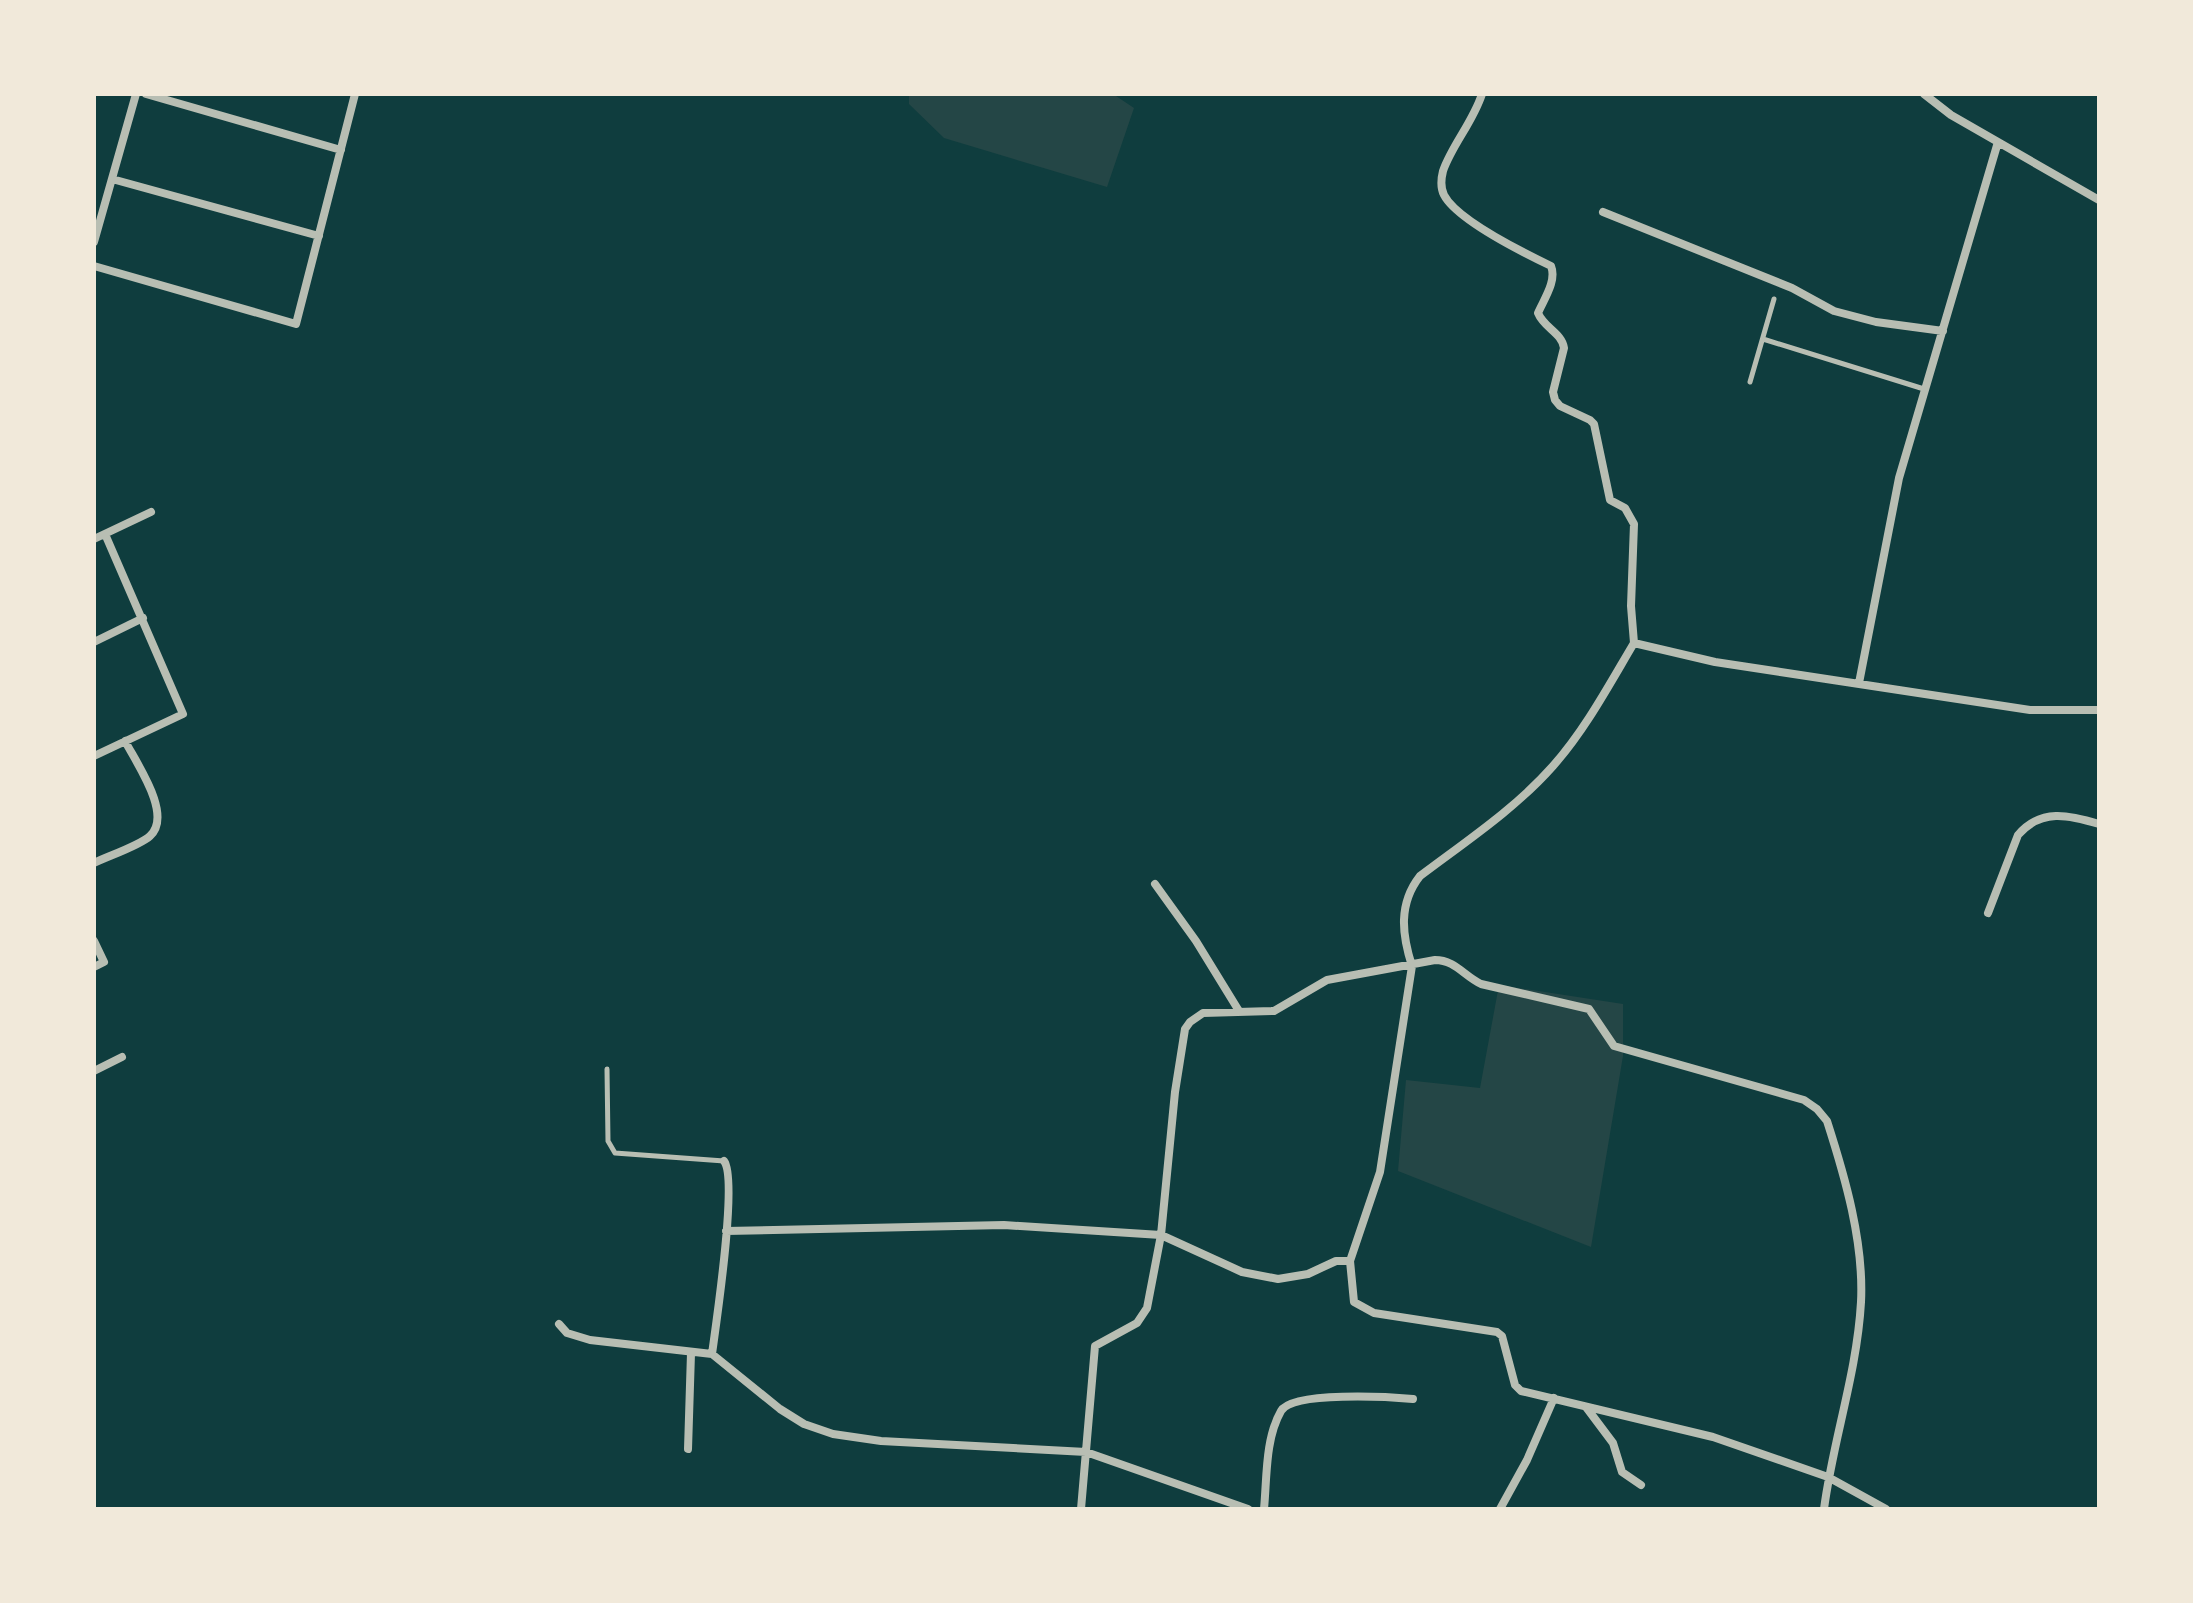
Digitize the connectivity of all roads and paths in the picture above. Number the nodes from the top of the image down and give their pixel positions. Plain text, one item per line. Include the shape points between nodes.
1 (136, 94) edge
2 (146, 94) edge
3 (355, 94) edge
4 (1482, 94) edge
5 (1924, 94) edge
6 (1945, 94) edge
7 (1940, 105) junction
8 (1998, 142) junction
9 (341, 150) junction
10 (112, 179) junction
11 (2099, 200) edge
12 (1603, 212) dead end
13 (319, 236) junction
14 (94, 242) edge
15 (94, 266) edge
16 (1774, 299) dead end
17 (1943, 331) junction
18 (1763, 339) junction
19 (1750, 382) dead end
20 (1924, 389) junction
21 (151, 512) dead end
22 (105, 534) junction
23 (94, 539) edge
24 (143, 618) junction
25 (94, 642) edge
26 (1634, 643) junction
27 (1859, 683) junction
28 (2099, 710) edge
29 (125, 741) junction
30 (94, 756) edge
31 (2099, 824) edge
32 (94, 863) edge
33 (1155, 884) dead end
34 (1988, 913) dead end
35 (94, 941) edge
36 (1412, 966) junction
37 (94, 967) edge
38 (1239, 1011) junction
39 (122, 1057) dead end
40 (607, 1069) dead end
41 (94, 1071) edge
42 (724, 1161) joint
43 (726, 1231) junction
44 (1161, 1235) junction
45 (1350, 1261) junction
46 (559, 1324) dead end
47 (691, 1353) junction
48 (712, 1354) junction
49 (1554, 1398) junction
50 (1413, 1399) dead end
51 (1586, 1406) junction
52 (688, 1449) dead end
53 (1086, 1452) junction
54 (1828, 1477) junction
55 (1641, 1485) dead end
56 (1081, 1509) edge
57 (1248, 1509) edge
58 (1264, 1509) edge
59 (1500, 1509) edge
60 (1824, 1509) edge
61 (1886, 1509) edge

1 - 10 street
2 - 9 street
3 - 9 street
4 - 26 street via 1440,185 1456,208 1491,235 1551,266 1553,279 1538,313 1563,341 1555,400 1594,424 1610,500 1625,508 1634,524
5 - 7 street
6 - 7 street
7 - 8 street
8 - 11 street
8 - 17 street
9 - 13 street
10 - 13 street
10 - 14 street
12 - 17 street via 1792,288 1834,311
13 - 15 street via 296,324
16 - 18 lane
17 - 20 street
18 - 19 lane
18 - 20 lane
20 - 27 street via 1896,491
21 - 22 street
22 - 23 street
22 - 24 street
24 - 25 street
24 - 29 street via 183,714
26 - 27 street via 1715,662
26 - 36 street via 1554,765 1413,886 1403,924
27 - 28 street via 2030,710
29 - 30 street
29 - 32 street via 158,808 159,822 150,837
31 - 34 street via 2054,815 2026,825
33 - 38 street
35 - 37 street via 104,962
36 - 38 street via 1327,980 1274,1011
36 - 45 street via 1380,1172
36 - 54 street via 1446,960 1481,984 1589,1009 1614,1046 1804,1100 1827,1121 1856,1237 1861,1300 1854,1363
38 - 44 street via 1197,1016 1185,1029
39 - 41 street
40 - 42 lane via 608,1141 615,1153
42 - 43 street via 729,1176
43 - 44 street via 1004,1225
43 - 48 street
44 - 45 street via 1242,1272 1278,1279
44 - 53 street via 1144,1315 1095,1346
45 - 49 street via 1354,1302 1363,1309 1497,1332 1516,1386
46 - 47 street via 567,1333 590,1340
47 - 48 street
47 - 52 street
48 - 53 street via 780,1409 833,1434
49 - 51 street
49 - 59 street
50 - 58 street via 1290,1402 1281,1410 1271,1439
51 - 54 street via 1713,1437
51 - 55 street via 1613,1443 1622,1472
53 - 56 street
53 - 57 street
54 - 60 street
54 - 61 street

